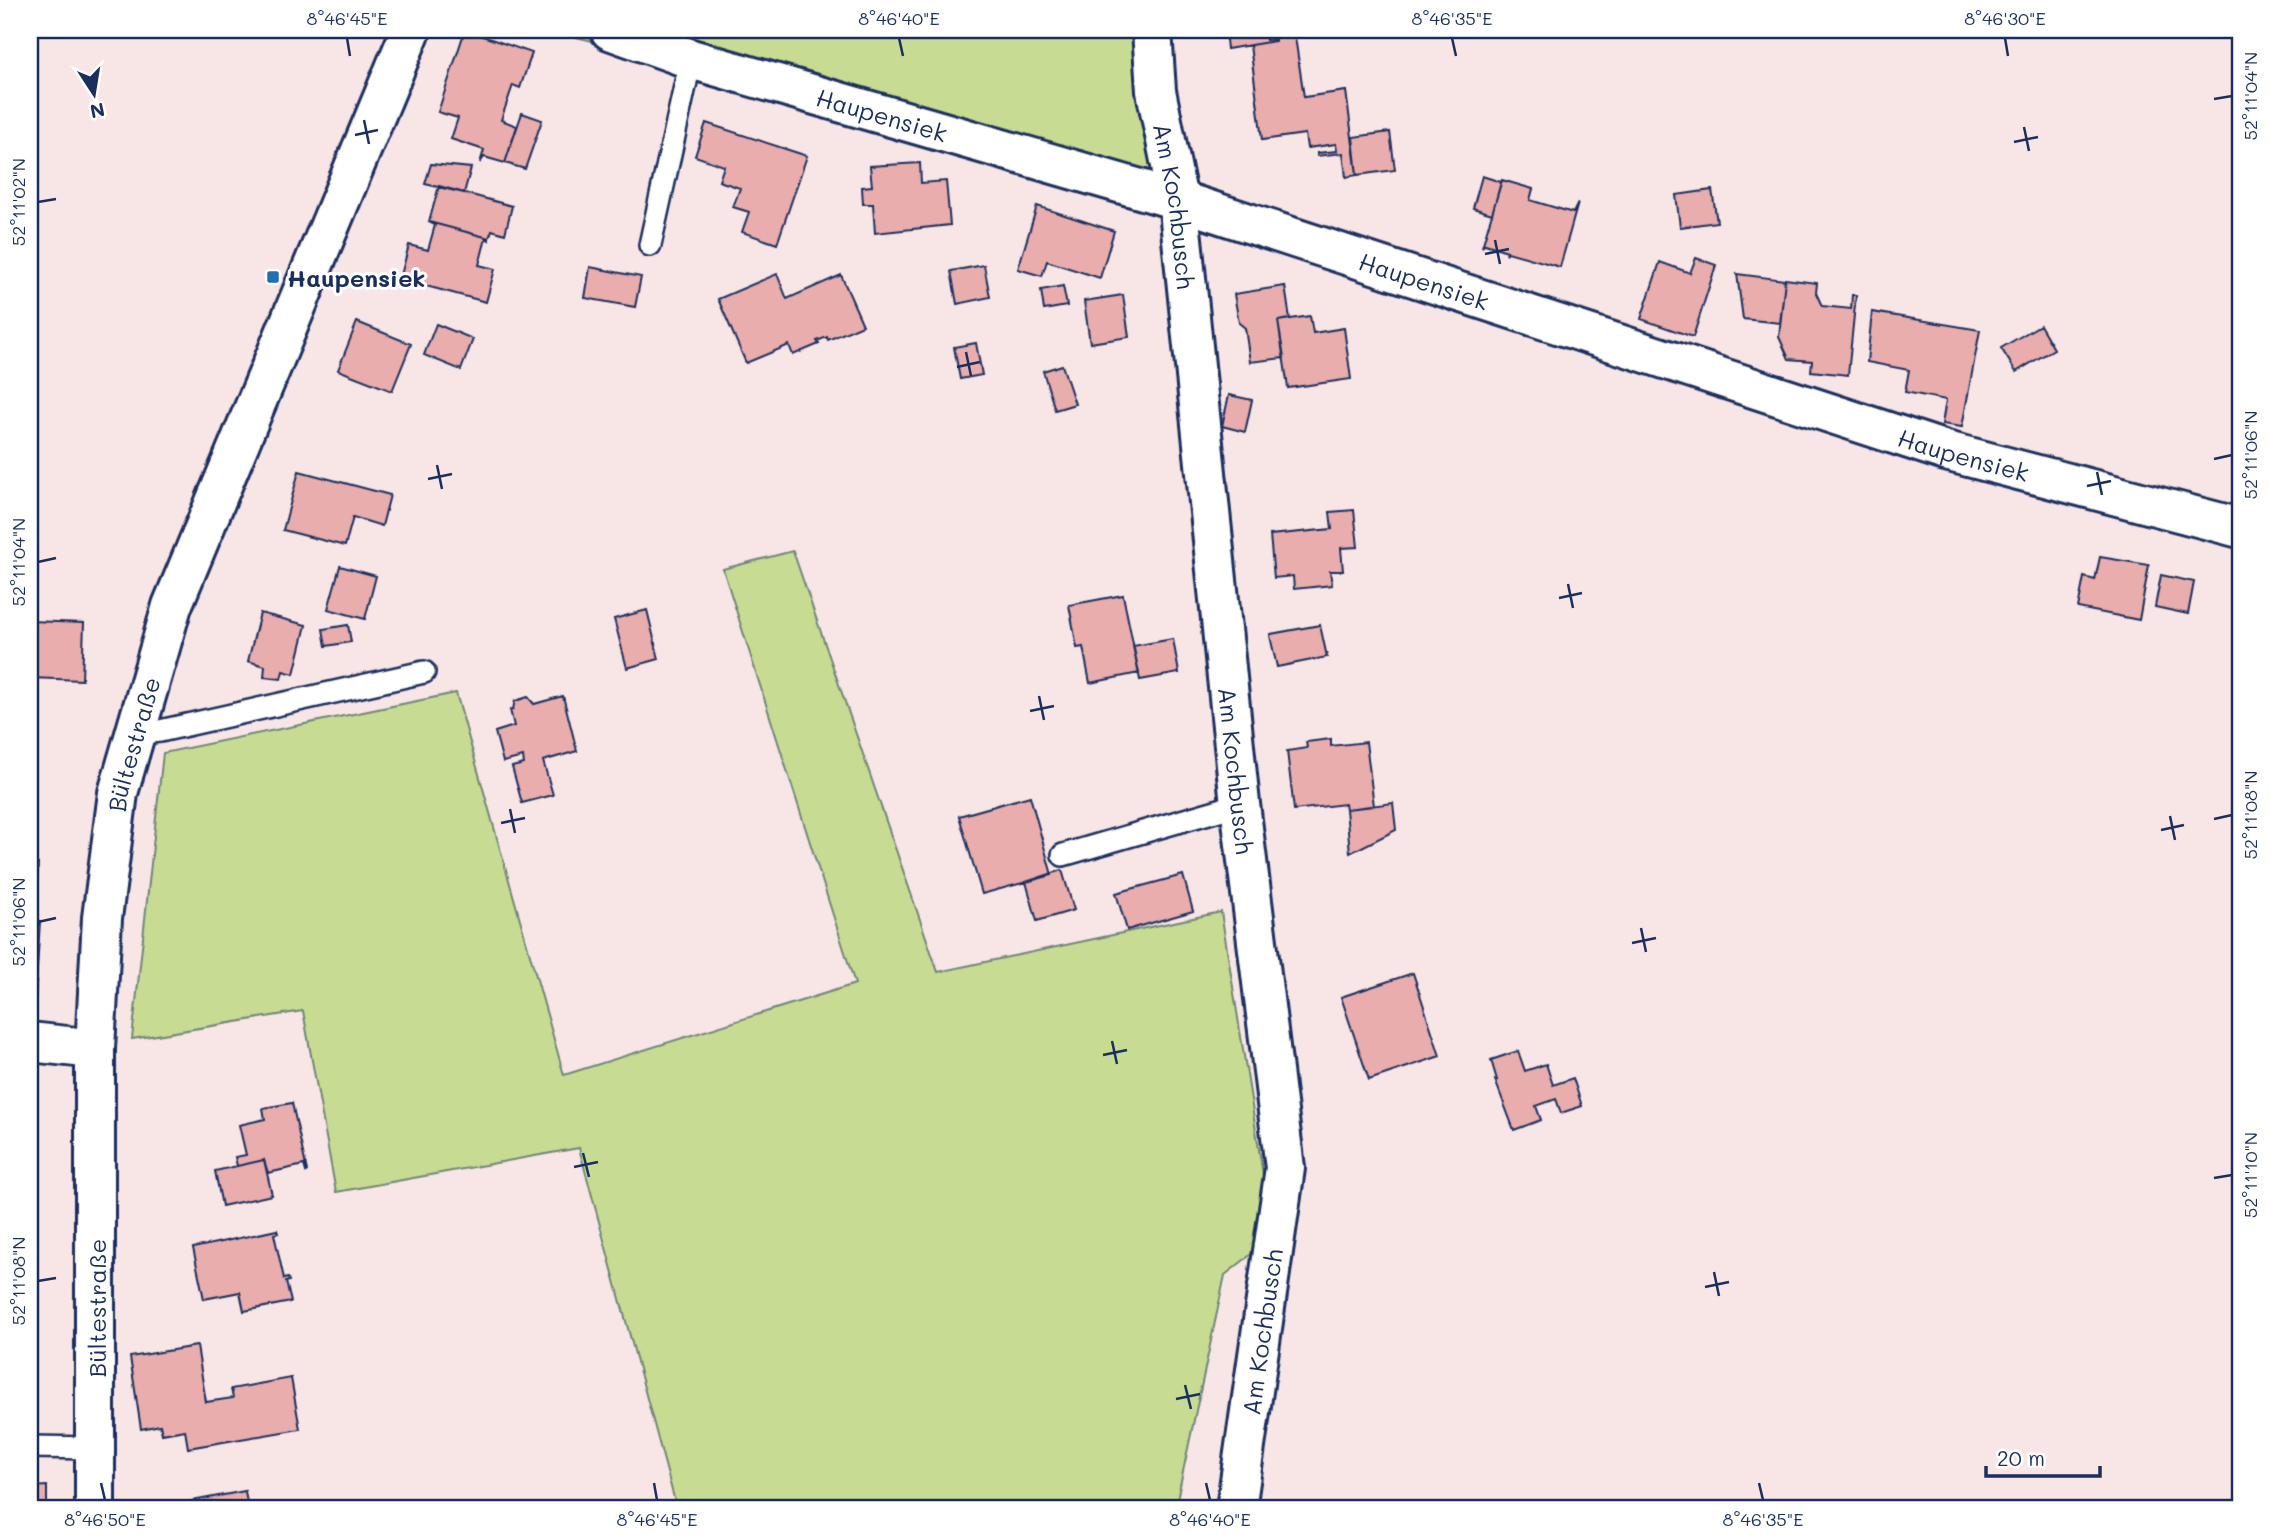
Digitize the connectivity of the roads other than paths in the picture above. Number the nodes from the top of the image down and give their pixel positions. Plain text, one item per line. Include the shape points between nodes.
1 (411, 30) edge
2 (610, 30) edge
3 (1152, 30) edge
4 (691, 59) junction
5 (1178, 200) junction
6 (650, 245) dead end
7 (2240, 528) edge
8 (424, 672) dead end
9 (133, 734) junction
10 (1240, 804) junction
11 (1063, 855) dead end
12 (30, 1042) edge
13 (96, 1049) junction
14 (30, 1447) edge
15 (96, 1448) junction
16 (95, 1509) edge
17 (1236, 1509) edge

1 - 9 street, Bültestraße via 172,606
2 - 4 street, Haupensiek
3 - 5 street, Am Kochbusch via 1156,91
4 - 5 street, Haupensiek
4 - 6 lane
5 - 7 street, Haupensiek via 1947,451
5 - 10 street, Am Kochbusch
8 - 9 lane
9 - 13 street, Bültestraße via 118,793 102,918
10 - 11 lane
10 - 17 street, Am Kochbusch via 1285,1168
12 - 13 street
13 - 15 street, Bültestraße
14 - 15 lane
15 - 16 street, Bültestraße

